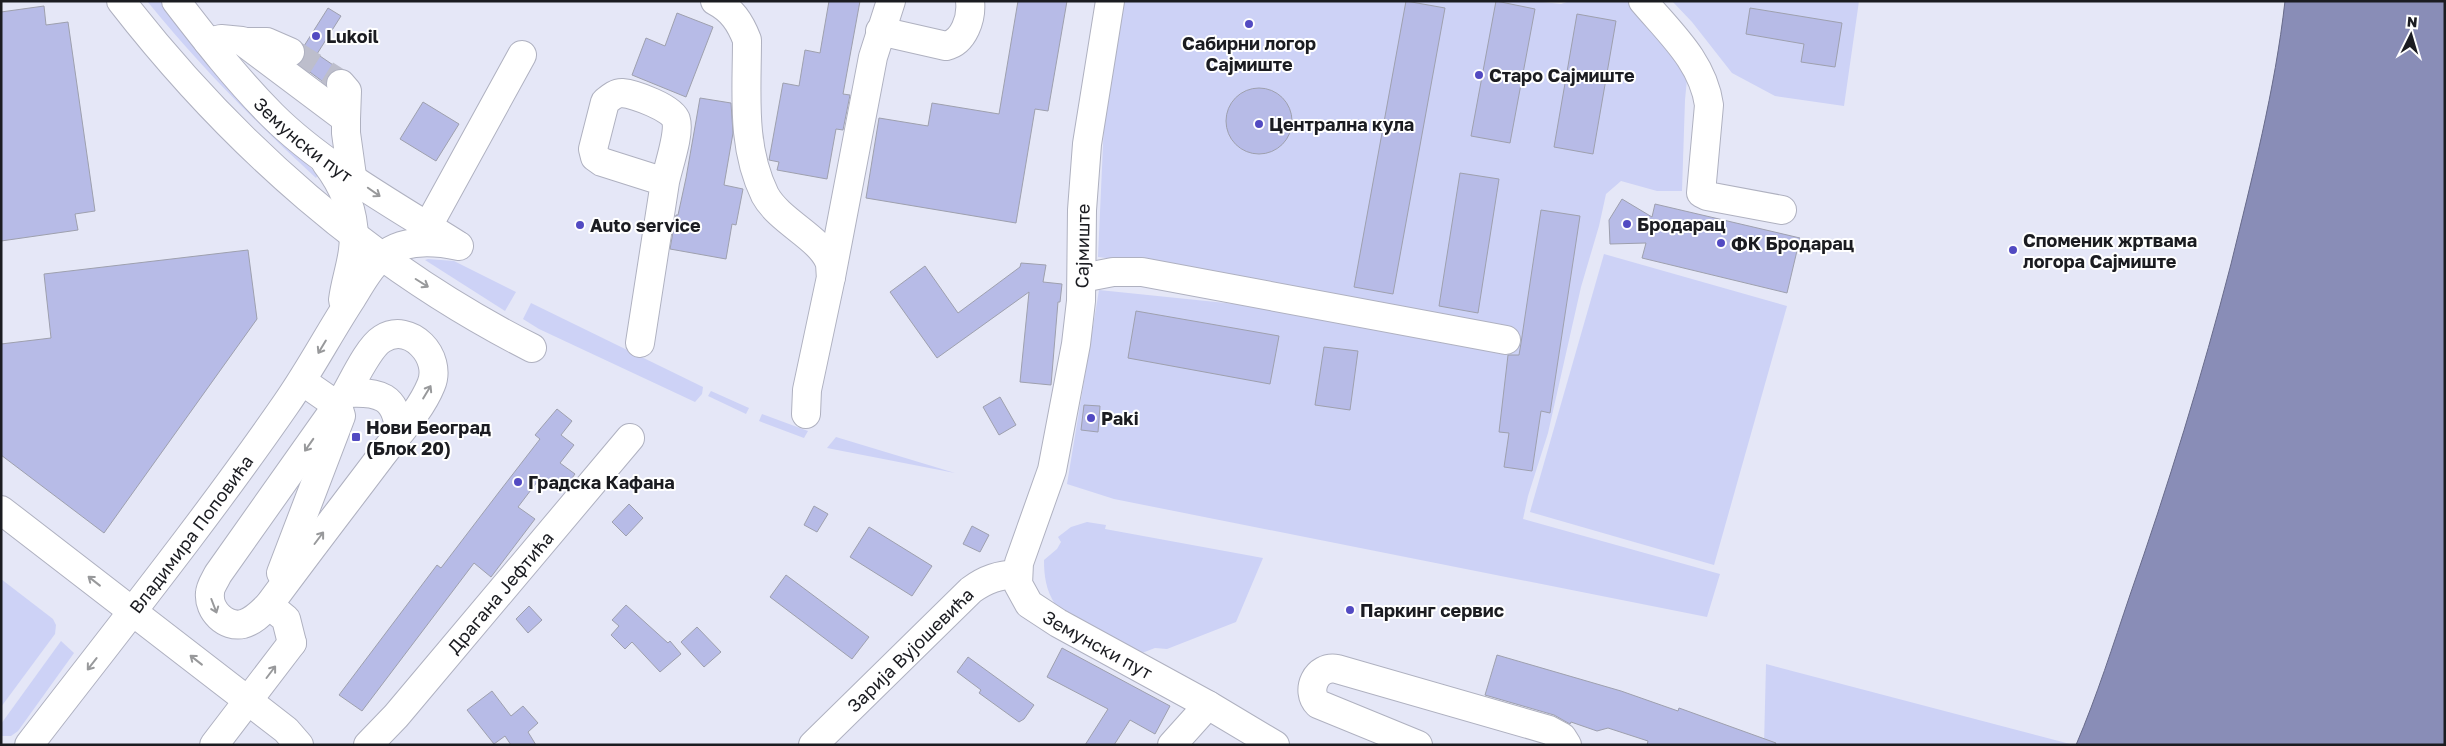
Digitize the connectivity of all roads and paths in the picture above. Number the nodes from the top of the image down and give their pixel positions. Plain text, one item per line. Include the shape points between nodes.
1 (121, 1) edge
2 (138, 1) edge
3 (176, 1) edge
4 (714, 1) edge
5 (891, 1) edge
6 (970, 1) edge
7 (1110, 1) edge
8 (1643, 1) edge
9 (880, 31) junction
10 (208, 42) junction
11 (242, 42) junction
12 (290, 52) tunnel mouth
13 (522, 55) dead end
14 (341, 84) tunnel mouth
15 (346, 119) junction
16 (319, 155) junction
17 (352, 176) junction
18 (665, 182) dead end
19 (1782, 210) dead end
20 (428, 226) junction
21 (353, 227) junction
22 (388, 253) junction
23 (831, 277) junction
24 (1082, 278) junction
25 (342, 314) junction
26 (1506, 340) dead end
27 (640, 343) dead end
28 (532, 348) dead end
29 (302, 380) junction
30 (342, 399) junction
31 (806, 414) dead end
32 (399, 432) junction
33 (630, 438) dead end
34 (1, 510) edge
35 (1, 533) edge
36 (1017, 574) junction
37 (269, 605) junction
38 (127, 618) junction
39 (1208, 705) junction
40 (243, 708) junction
41 (30, 745) edge
42 (214, 745) edge
43 (278, 745) edge
44 (299, 745) edge
45 (368, 745) edge
46 (813, 745) edge
47 (1172, 745) edge
48 (1275, 745) edge
49 (1418, 745) edge
50 (1567, 745) edge

1 - 21 street via 192,88 229,126 292,186
2 - 21 street via 202,77
3 - 10 street, Земунски пут
4 - 23 street via 741,23 747,40 749,148 766,196 787,221 823,252 829,262
5 - 9 street
6 - 9 street via 962,38 955,44 946,46
7 - 24 street, Сајмиште via 1087,144 1082,210
8 - 19 street via 1686,51 1707,93 1709,105 1701,193
9 - 23 street
10 - 11 street via 221,39
10 - 16 street, Земунски пут via 272,115
11 - 12 street via 267,42
11 - 15 street
13 - 20 street
14 - 15 street via 347,91
15 - 17 street
16 - 17 street, Земунски пут
16 - 21 street, Владимира Поповића via 342,187
17 -> 20 street, Земунски пут
18 - 27 street
20 - 22 street, Земунски пут via 459,246 416,243
21 - 22 street
21 - 25 street, Владимира Поповића
22 - 25 street, Владимира Поповића via 368,272
22 -> 28 street via 472,315
23 - 31 street via 807,390
24 - 26 street via 1113,272 1142,272
24 - 36 street, Сајмиште via 1076,344 1058,446
25 -> 29 street, Владимира Поповића
29 - 30 street
29 - 38 street, Владимира Поповића via 254,450
30 - 32 street via 364,392 392,404 398,414
32 -> 30 street via 432,384 435,369 432,359 416,339 402,335 382,338
30 - 37 street via 340,422
30 -> 37 street via 218,574 210,593 214,611 226,622 242,624 256,618
37 -> 32 street
33 - 45 street, Драгана Јефтића
38 -> 34 street
35 - 38 street
36 - 39 street, Земунски пут via 1021,591 1029,604
36 - 46 street, Зарија Вујошевића via 998,576 971,590
40 -> 37 street via 292,643 286,619
38 - 40 street
38 -> 41 street, Владимира Поповића
39 - 47 street
39 - 48 street, Земунски пут
40 - 42 street
40 - 43 street
40 - 44 street via 286,730
49 - 50 street via 1318,704 1313,692 1318,674 1325,668 1337,669 1549,730 1562,737

